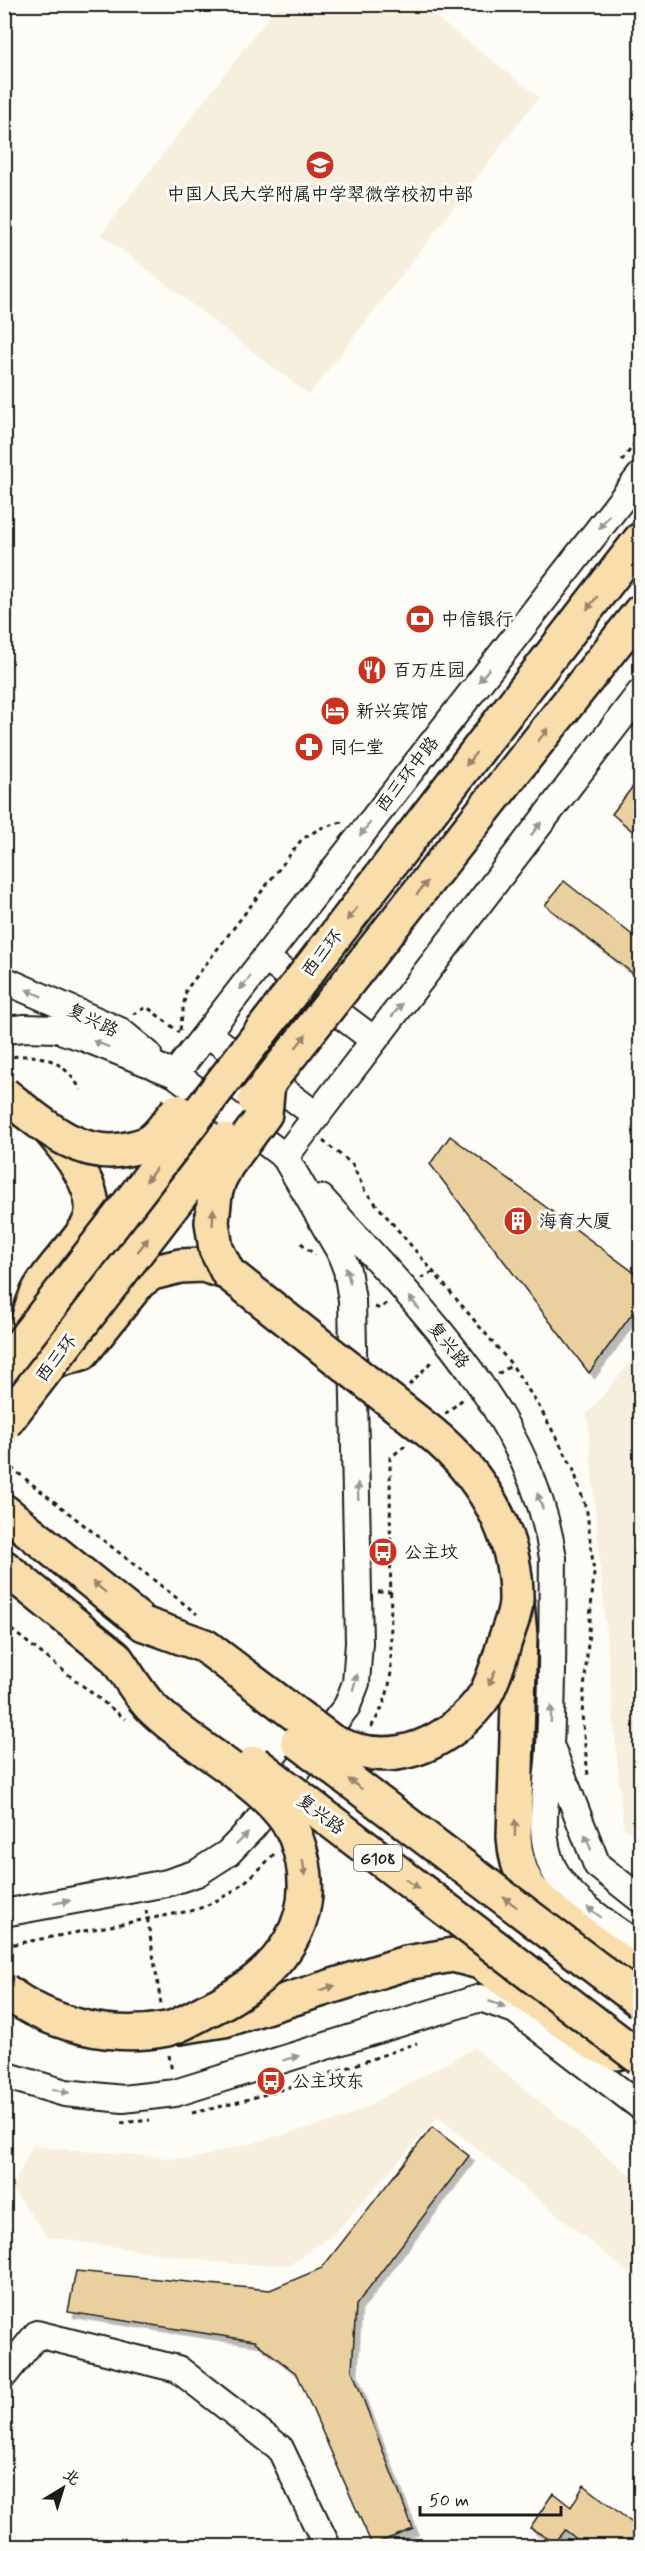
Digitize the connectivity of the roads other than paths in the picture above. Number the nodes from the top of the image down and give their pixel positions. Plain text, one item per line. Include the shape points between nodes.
1 (640, 476) edge
2 (640, 540) edge
3 (640, 612) edge
4 (640, 693) edge
5 (265, 958) junction
6 (4, 980) edge
7 (4, 1030) edge
8 (207, 1033) junction
9 (374, 1040) junction
10 (238, 1062) junction
11 (175, 1074) junction
12 (268, 1083) junction
13 (4, 1094) edge
14 (317, 1116) junction
15 (49, 1129) junction
16 (285, 1157) junction
17 (228, 1273) junction
18 (13, 1356) edge
19 (52, 1362) junction
20 (4, 1424) edge
21 (4, 1511) edge
22 (4, 1567) edge
23 (517, 1603) junction
24 (144, 1624) junction
25 (115, 1657) junction
26 (550, 1746) junction
27 (640, 1899) edge
28 (4, 1913) edge
29 (640, 1947) edge
30 (640, 1977) edge
31 (4, 1990) edge
32 (640, 2001) edge
33 (170, 2043) junction
34 (640, 2061) edge
35 (4, 2074) edge
36 (640, 2106) edge
37 (4, 2375) edge
38 (327, 2547) edge

1 -> 5 street, 西三环中路
2 -> 10 highway, 西三环, bridge
12 -> 3 highway, 西三环, bridge
9 -> 4 street
5 -> 8 street, 西三环中路
5 - 9 street
11 -> 6 street, 复兴路 via 120,1032
11 -> 7 street via 57,1029
8 - 11 street, 西三环中路
8 - 14 street
9 - 14 street
10 - 15 highway, bridge via 204,1075 159,1134 145,1144 114,1152 97,1151
10 -> 18 highway, 西三环, bridge
11 - 16 street
17 -> 12 highway, bridge via 216,1249 212,1222 215,1194 227,1165 265,1114
19 -> 12 highway, 西三环, bridge
13 - 15 highway, bridge
14 - 16 street
15 - 18 highway, bridge via 79,1167 88,1188 89,1225 39,1291
26 -> 16 street, 复兴路 via 553,1558 549,1529 524,1458 481,1384 403,1289
28 -> 16 street via 167,1883 215,1862 253,1827 347,1706 357,1683 359,1550 351,1287 340,1252
17 - 19 highway via 202,1265 152,1273 139,1282 82,1353
17 - 23 highway, bridge via 460,1460 496,1512 512,1561
19 - 20 highway, 西三环, bridge
24 -> 21 highway, G108
22 - 25 highway, 复兴路 / G108
23 -> 24 highway, bridge via 495,1673 472,1712 434,1742 404,1753 384,1755 349,1750 331,1741 205,1646
30 -> 23 highway via 542,1900 526,1884 520,1869 514,1837 520,1636
32 -> 24 highway, G108, bridge
25 -> 33 highway, bridge via 152,1708 259,1792 280,1814 295,1834 307,1887 290,1945 276,1964
25 -> 34 highway, 复兴路 / G108, bridge
27 -> 26 street, 复兴路 via 597,1865
29 -> 26 street, 复兴路 via 583,1904 553,1868 544,1823
31 - 33 highway, bridge via 36,2010 76,2026
33 -> 34 highway, bridge via 224,2020 406,1963 453,1955 480,1962 595,2044
35 -> 36 street via 65,2093 123,2099 176,2093 480,1998 515,2010
37 - 38 street via 37,2334 178,2369 280,2448

